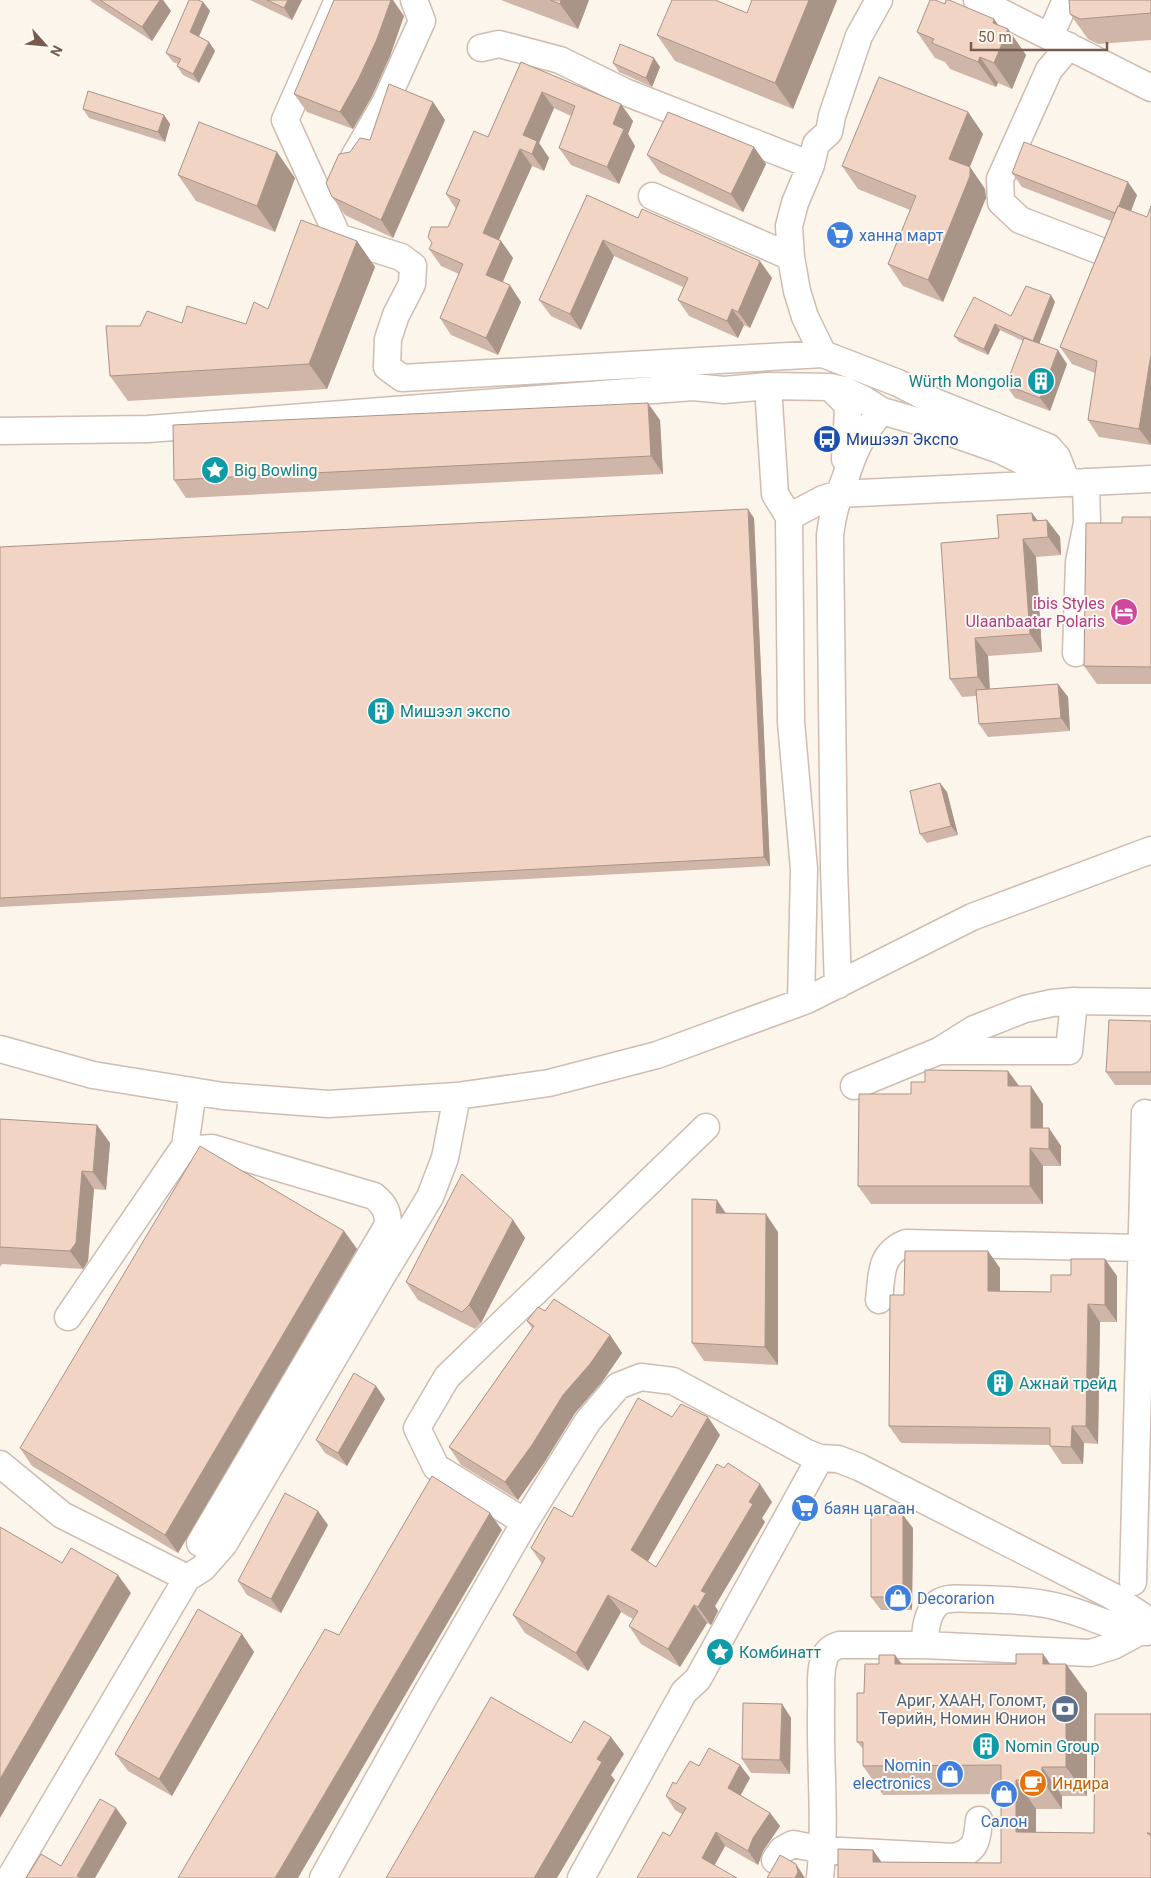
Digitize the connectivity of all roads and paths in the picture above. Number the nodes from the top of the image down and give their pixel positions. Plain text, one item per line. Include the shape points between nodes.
1 (338, 0) edge
2 (414, 0) edge
3 (879, 0) edge
4 (977, 0) edge
5 (1066, 0) edge
6 (1059, 41) junction
7 (481, 48) dead end
8 (1151, 88) edge
9 (354, 157) edge
10 (811, 165) junction
11 (652, 196) dead end
12 (1098, 250) edge
13 (791, 257) junction
14 (823, 354) junction
15 (768, 386) junction
16 (830, 387) junction
17 (882, 412) junction
18 (0, 431) edge
19 (1151, 479) edge
20 (843, 483) junction
21 (1077, 483) junction
22 (789, 517) junction
23 (1076, 653) dead end
24 (791, 722) junction
25 (832, 728) junction
26 (1151, 850) edge
27 (838, 985) junction
28 (1074, 1000) junction
29 (801, 1002) junction
30 (1151, 1002) edge
31 (0, 1049) edge
32 (939, 1051) junction
33 (854, 1086) dead end
34 (193, 1092) junction
35 (457, 1096) junction
36 (1145, 1113) dead end
37 (706, 1127) dead end
38 (185, 1146) junction
39 (1147, 1207) edge
40 (1141, 1248) junction
41 (879, 1300) dead end
42 (68, 1317) dead end
43 (820, 1458) junction
44 (0, 1464) edge
45 (526, 1522) junction
46 (200, 1543) dead end
47 (187, 1578) junction
48 (1133, 1582) dead end
49 (1147, 1629) edge
50 (925, 1645) junction
51 (979, 1820) dead end
52 (823, 1850) junction
53 (775, 1860) edge
54 (10, 1878) edge
55 (323, 1878) edge
56 (581, 1878) edge
57 (820, 1878) edge

1 - 14 street via 285,120 338,237 401,257 413,266 412,284 396,314 388,339 387,367 402,378
2 - 9 street via 422,21 385,103
3 - 10 street via 860,36 829,132 816,144
4 - 6 street
5 - 6 street
6 - 8 street
6 - 12 street via 1000,179 1001,202 1020,220
7 - 10 street via 499,44 560,60 625,92
10 - 13 street via 789,226
11 - 13 street
13 - 14 street via 805,318
14 - 21 street via 1048,447
15 - 16 street
15 - 18 street via 724,390 693,387 148,429
15 - 22 street via 775,494
16 - 17 street via 863,399
16 - 20 street via 846,403 848,412
17 - 20 street via 858,443
17 - 21 street via 1000,450
19 - 21 street
20 - 21 street
20 - 22 street
20 - 25 street via 834,505 830,535
21 - 23 street via 1087,523 1079,562
22 - 24 street
24 - 25 street via 799,732 814,738
24 - 29 street via 804,869
25 - 27 street
26 - 27 street via 972,918
27 - 29 street
28 - 30 street
28 - 32 street via 1034,1007 1003,1017 974,1029
28 - 32 street via 1069,1051
29 - 35 street via 658,1055 549,1083
31 - 34 street via 93,1075
32 - 33 street
34 - 35 street via 328,1104
34 - 38 street
35 - 47 street via 445,1158 430,1197 224,1544 203,1568
36 - 39 street
37 - 45 street via 447,1377 416,1428 436,1467
38 - 42 street
38 - 46 street via 212,1148 374,1196 388,1213 388,1225
39 - 40 street
40 - 41 street via 906,1243 886,1257
40 - 48 street
43 - 45 street via 673,1381 641,1377 618,1386 588,1421
43 - 49 street via 838,1459 859,1468 1112,1596
43 - 56 street via 698,1678 684,1692
44 - 47 street via 62,1515
45 - 55 street
47 - 54 street
49 - 50 street via 1090,1653
49 - 50 street via 1100,1622 1067,1609 1038,1603 951,1599 936,1604 926,1629
50 - 52 street via 839,1645 830,1649 823,1661
51 - 52 street via 974,1846 967,1854 954,1857
52 - 53 street via 793,1844 782,1850
52 - 57 street

